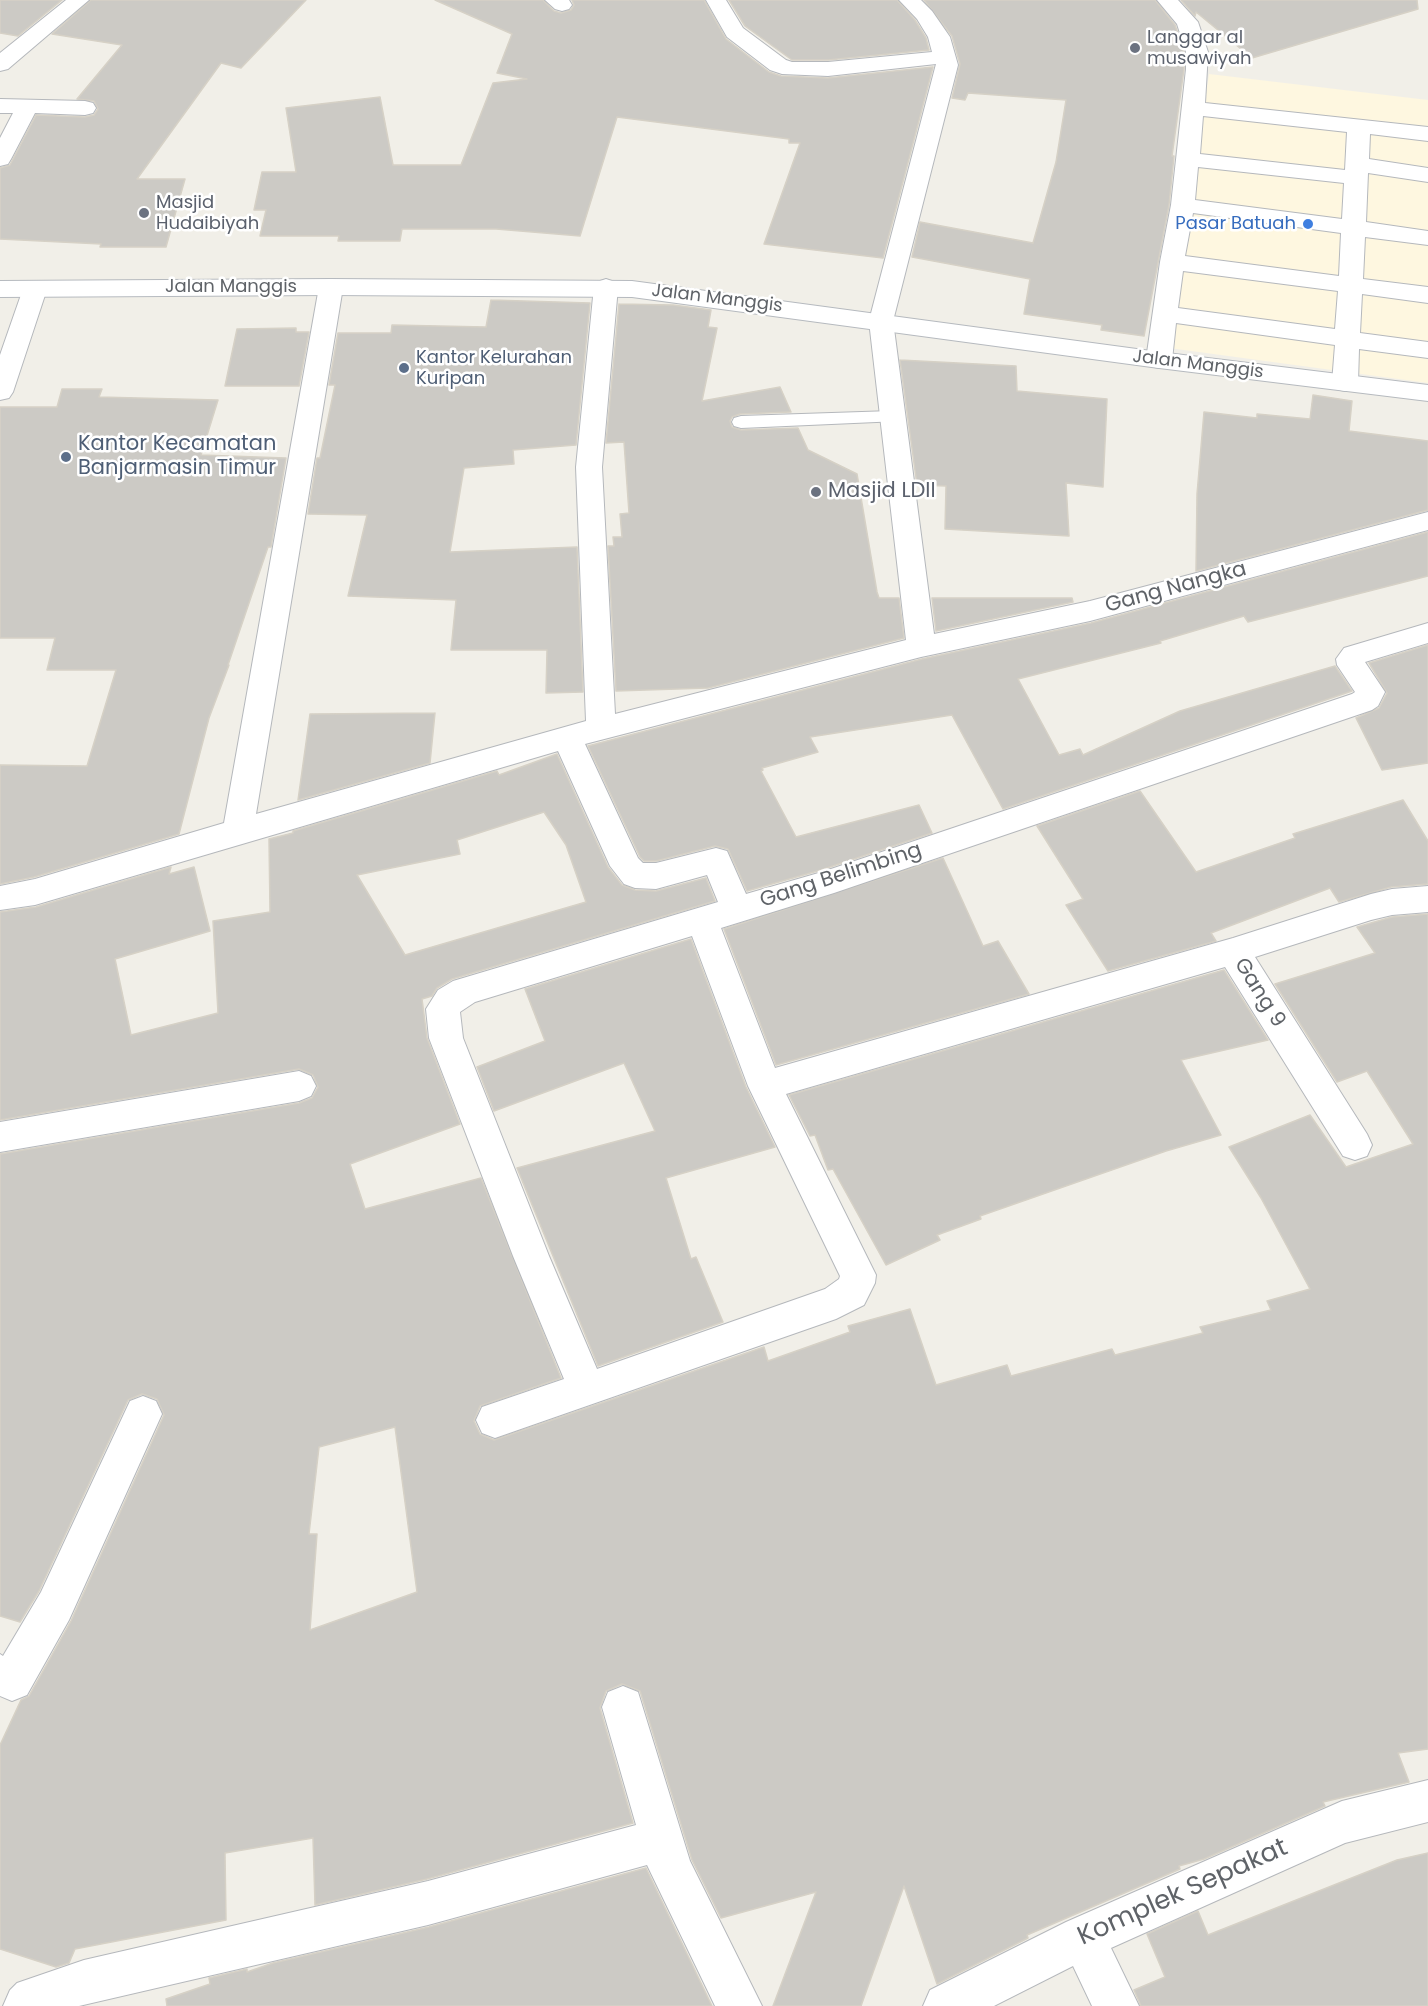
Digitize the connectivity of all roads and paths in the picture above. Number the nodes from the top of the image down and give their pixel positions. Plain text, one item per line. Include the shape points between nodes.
1 (79, 0) edge
2 (716, 0) edge
3 (909, 0) edge
4 (1167, 0) edge
5 (0, 39) edge
6 (29, 41) junction
7 (945, 57) junction
8 (0, 64) edge
9 (0, 106) edge
10 (28, 106) junction
11 (86, 108) dead end
12 (1192, 108) junction
13 (1359, 125) junction
14 (1428, 134) edge
15 (0, 159) edge
16 (1187, 159) junction
17 (1357, 171) junction
18 (1428, 175) edge
19 (1183, 205) junction
20 (1354, 228) junction
21 (1428, 238) edge
22 (1172, 262) junction
23 (1351, 285) junction
24 (331, 287) junction
25 (606, 287) junction
26 (0, 289) edge
27 (34, 289) junction
28 (1428, 294) edge
29 (1166, 314) junction
30 (880, 321) junction
31 (1347, 339) junction
32 (1428, 350) edge
33 (1159, 360) junction
34 (1345, 383) junction
35 (0, 392) edge
36 (1428, 393) edge
37 (892, 417) junction
38 (741, 422) dead end
39 (1428, 521) edge
40 (1428, 633) edge
41 (921, 647) junction
42 (601, 728) junction
43 (567, 737) junction
44 (238, 831) junction
45 (2, 898) dead end
46 (1428, 899) edge
47 (737, 909) junction
48 (702, 921) junction
49 (1233, 951) junction
50 (299, 1086) dead end
51 (765, 1086) junction
52 (0, 1137) edge
53 (1354, 1145) dead end
54 (587, 1390) junction
55 (143, 1414) dead end
56 (495, 1420) dead end
57 (4, 1686) edge
58 (622, 1707) dead end
59 (1428, 1801) edge
60 (662, 1839) junction
61 (1082, 1938) junction
62 (26, 2006) edge
63 (739, 2006) edge
64 (946, 2006) edge
65 (1116, 2006) edge

1 - 6 street
2 - 7 street via 735,32 778,65 790,69
3 - 7 street via 939,37
4 - 12 street via 1186,22 1197,52
5 - 6 street
6 - 8 street
7 - 30 street via 947,64
9 - 10 street
10 - 11 street
10 - 15 street
12 - 13 street
12 - 16 street
13 - 14 street
13 - 17 street
16 - 17 street
16 - 19 street
17 - 18 street
17 - 20 street
19 - 20 street
19 - 22 street
20 - 21 street
20 - 23 street
22 - 23 street
22 - 29 street
23 - 28 street
23 - 31 street
24 - 25 street, Jalan Manggis
24 - 27 street, Jalan Manggis
24 - 44 street
25 - 30 street, Jalan Manggis
25 - 42 street via 588,467
26 - 27 street, Jalan Manggis
27 - 35 street
29 - 31 street
29 - 33 street
30 - 33 street, Jalan Manggis
30 - 37 street
31 - 32 street
31 - 34 street
33 - 34 street, Jalan Manggis
34 - 36 street, Jalan Manggis
37 - 38 lane
37 - 41 street
39 - 41 street, Gang Nangka via 1090,611
40 - 47 street, Gang Belimbing via 1350,659 1370,692 1362,702 823,884
41 - 42 street, Gang Nangka
42 - 43 street, Gang Nangka
43 - 44 street, Gang Nangka
43 - 47 street via 626,866 635,875 656,876 716,860
44 - 45 street, Gang Nangka via 35,892
46 - 49 street, Gang 9 via 1371,907
47 - 48 street, Gang Belimbing
48 - 51 street
48 - 54 street, Gang Belimbing via 465,991 443,1009 446,1038
49 - 51 street
49 - 53 street, Gang 9
50 - 52 street
51 - 54 street via 858,1275 857,1283 851,1293 836,1302
54 - 56 street
55 - 57 street via 55,1606
58 - 60 street
59 - 61 street, Komplek Sepakat via 1342,1822
60 - 62 street via 428,1903 84,1982
60 - 63 street via 670,1868
61 - 64 street, Komplek Sepakat
61 - 65 street

